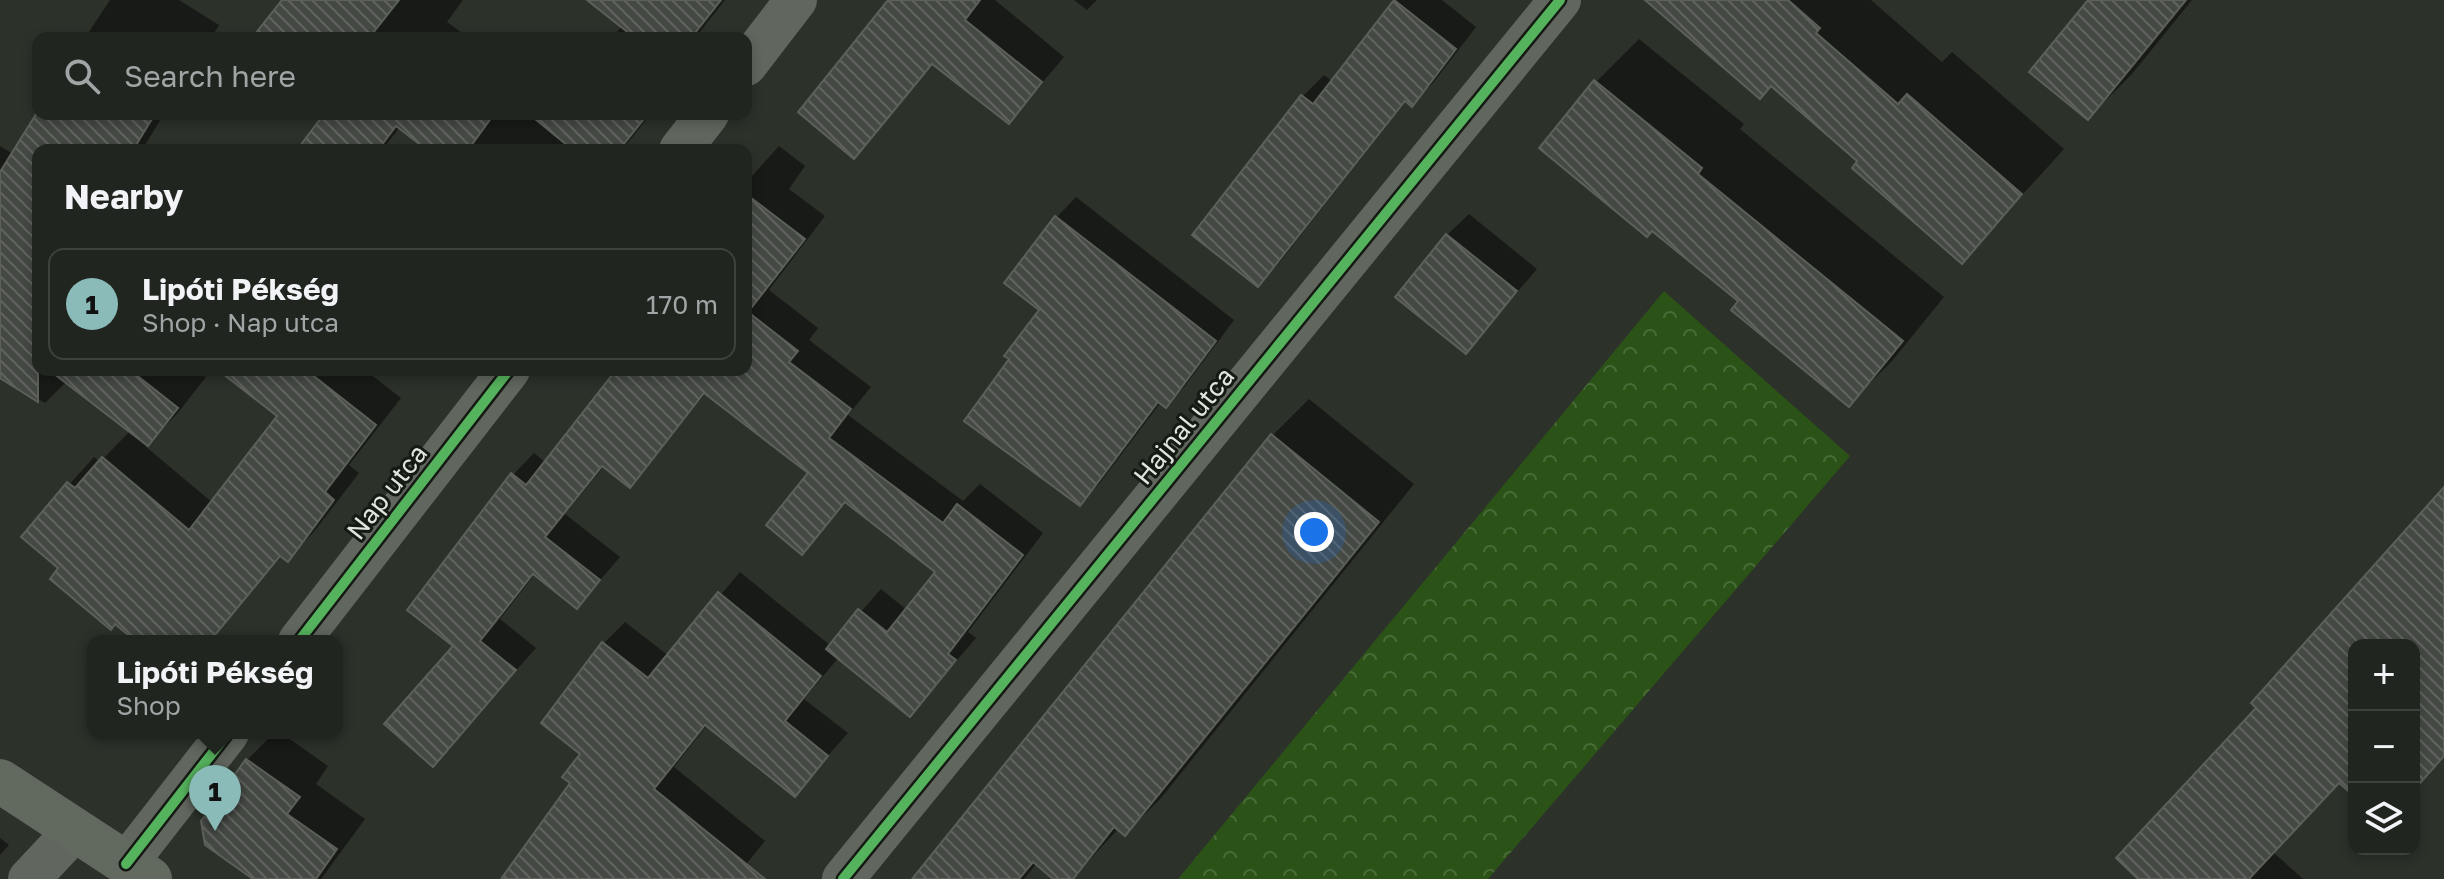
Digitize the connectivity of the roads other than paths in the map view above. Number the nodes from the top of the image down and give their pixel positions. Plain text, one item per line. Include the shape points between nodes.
1 (796, 0) edge
2 (1560, 0) edge
3 (752, 57) edge
4 (703, 120) edge
5 (685, 144) edge
6 (504, 376) edge
7 (304, 635) edge
8 (224, 739) edge
9 (0, 781) edge
10 (75, 830) junction
11 (138, 871) edge
12 (29, 879) edge
13 (843, 879) edge

1 - 3 street
2 - 13 street, Hajnal utca
4 - 5 street
6 - 7 street, Nap utca
8 - 11 street
9 - 10 main road
10 - 11 main road
10 - 12 street

